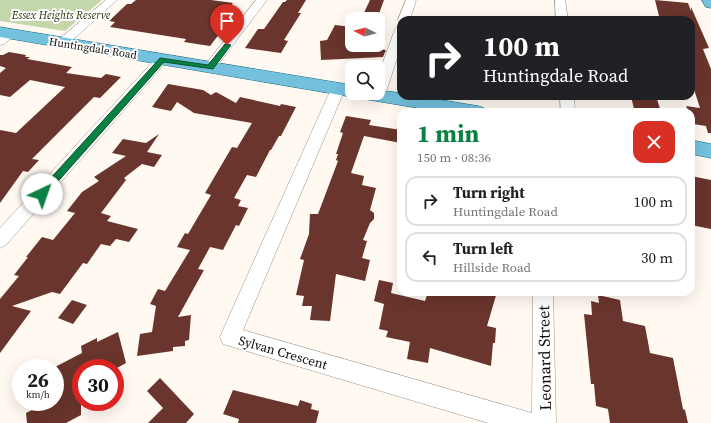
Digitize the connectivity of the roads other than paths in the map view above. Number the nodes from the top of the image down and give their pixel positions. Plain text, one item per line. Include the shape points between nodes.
1 (112, 0) edge
2 (262, 0) edge
3 (411, 0) edge
4 (560, 0) edge
5 (709, 0) edge
6 (711, 4) edge
7 (405, 16) edge
8 (562, 16) edge
9 (3, 36) edge
10 (397, 38) edge
11 (62, 43) junction
12 (162, 60) junction
13 (385, 64) edge
14 (210, 67) junction
15 (345, 90) edge
16 (385, 96) edge
17 (397, 98) edge
18 (407, 100) edge
19 (454, 108) edge
20 (695, 148) edge
21 (711, 151) edge
22 (0, 240) edge
23 (543, 296) edge
24 (528, 423) edge
25 (544, 423) edge

1 - 11 street
2 - 14 street
3 - 7 street
4 - 8 street
5 - 6 main road
9 - 11 main road, Huntingdale Road
10 - 13 street
11 - 12 main road, Huntingdale Road
12 - 14 main road, Huntingdale Road
12 - 22 street
14 - 15 main road, Huntingdale Road
15 - 24 street, Sylvan Crescent via 230,337
16 - 17 main road
18 - 19 main road
20 - 21 main road
23 - 25 street, Leonard Street

